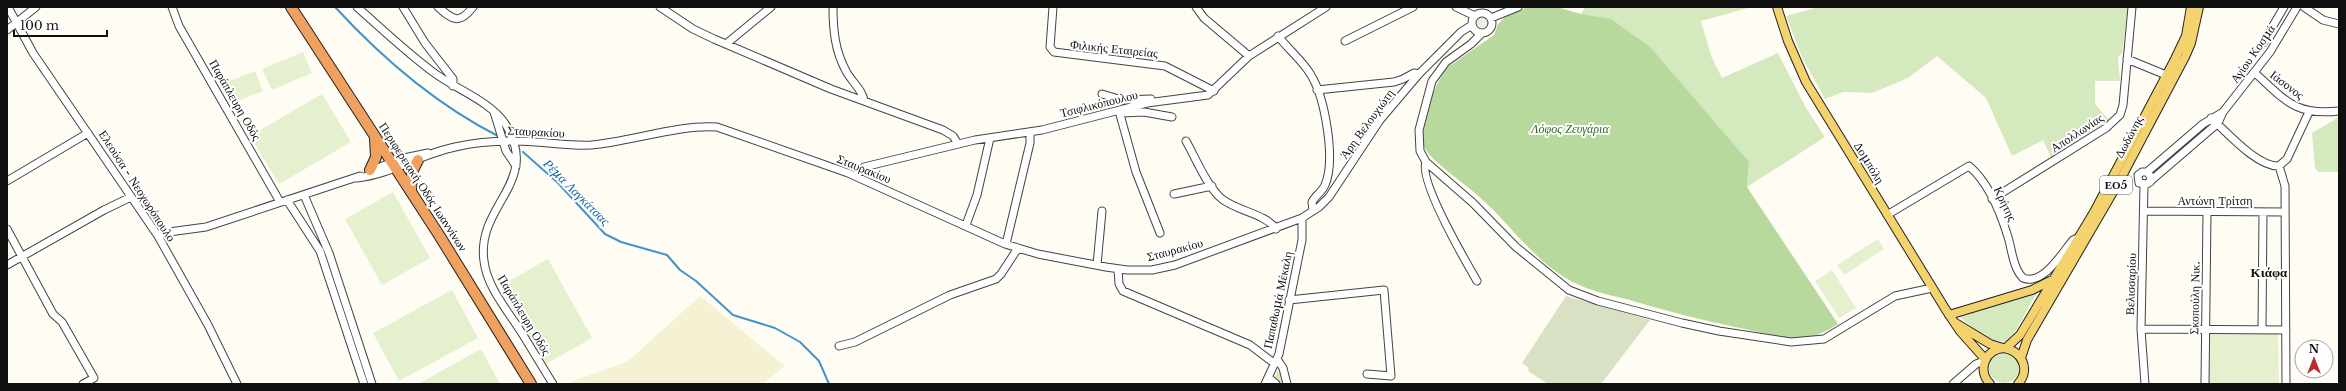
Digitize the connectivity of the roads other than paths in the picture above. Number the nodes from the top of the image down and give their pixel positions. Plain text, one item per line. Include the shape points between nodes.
1 (8, 7) edge
2 (36, 7) edge
3 (172, 7) edge
4 (291, 7) edge
5 (357, 7) edge
6 (403, 7) edge
7 (438, 7) edge
8 (473, 7) edge
9 (660, 7) edge
10 (770, 7) edge
11 (833, 7) edge
12 (1053, 7) edge
13 (1196, 7) edge
14 (1326, 7) edge
15 (1413, 7) edge
16 (1456, 7) edge
17 (1518, 7) edge
18 (1777, 7) edge
19 (2132, 7) edge
20 (2191, 7) edge
21 (2199, 7) edge
22 (2284, 7) edge
23 (2297, 7) edge
24 (2304, 7) edge
25 (1488, 13) edge
26 (1475, 16) junction
27 (16, 24) junction
28 (2339, 24) edge
29 (1472, 25) junction
30 (7, 30) edge
31 (1482, 33) junction
32 (1278, 36) junction
33 (1345, 41) dead end
34 (2263, 43) dead end
35 (726, 44) junction
36 (1249, 56) junction
37 (2127, 59) junction
38 (2254, 73) junction
39 (1420, 74) junction
40 (2166, 75) junction
41 (453, 86) junction
42 (1317, 90) junction
43 (1214, 91) junction
44 (1102, 94) dead end
45 (1166, 100) junction
46 (864, 101) junction
47 (1119, 111) junction
48 (2339, 111) edge
49 (494, 112) junction
50 (2223, 112) junction
51 (2308, 112) junction
52 (1172, 117) dead end
53 (2211, 118) junction
54 (2218, 123) junction
55 (1030, 132) junction
56 (88, 133) junction
57 (375, 138) junction
58 (990, 138) junction
59 (503, 141) junction
60 (513, 141) junction
61 (1186, 141) dead end
62 (958, 144) junction
63 (433, 153) junction
64 (418, 160) junction
65 (1426, 162) junction
66 (394, 165) junction
67 (516, 166) junction
68 (2123, 166) junction
69 (2279, 166) junction
70 (370, 170) junction
71 (2147, 172) junction
72 (2138, 175) junction
73 (856, 176) junction
74 (357, 178) junction
75 (7, 181) edge
76 (2147, 184) junction
77 (1212, 186) junction
78 (411, 191) junction
79 (1174, 194) dead end
80 (304, 195) junction
81 (131, 197) junction
82 (1992, 199) junction
83 (284, 201) junction
84 (1102, 211) dead end
85 (1313, 211) junction
86 (2144, 211) junction
87 (2207, 212) junction
88 (2263, 212) junction
89 (2285, 212) junction
90 (1887, 215) junction
91 (1302, 218) junction
92 (966, 225) junction
93 (7, 229) edge
94 (1276, 229) junction
95 (1160, 233) dead end
96 (158, 236) junction
97 (2078, 238) junction
98 (1006, 244) junction
99 (1018, 248) junction
100 (22, 256) junction
101 (7, 265) edge
102 (1097, 265) junction
103 (1118, 269) junction
104 (1477, 281) dead end
105 (2051, 281) junction
106 (1932, 288) junction
107 (1289, 300) junction
108 (1949, 315) junction
109 (1956, 324) junction
110 (2141, 329) junction
111 (2206, 329) junction
112 (2262, 330) junction
113 (2286, 330) junction
114 (839, 346) dead end
115 (2005, 348) junction
116 (2022, 358) junction
117 (1985, 360) junction
118 (1276, 361) junction
119 (1367, 374) dead end
120 (2023, 377) junction
121 (1267, 381) edge
122 (1988, 383) edge
123 (83, 384) edge
124 (237, 384) edge
125 (364, 384) edge
126 (372, 384) edge
127 (531, 384) edge
128 (553, 384) edge
129 (1276, 384) edge
130 (1287, 384) edge
131 (1953, 384) edge
132 (2018, 384) edge
133 (2029, 384) edge
134 (2145, 384) edge
135 (2205, 384) edge
136 (2286, 384) edge

1 - 27 street, Ελεούσα - Νεοχωρόπουλο
2 - 27 street
3 - 83 street, Παράπλευρη Οδός via 179,26
4 - 57 highway, Περιφερειακή Οδός Ιωαννίνων
5 - 41 street, Παράπλευρη Οδός via 420,62
6 - 41 street via 425,43 453,79
7 - 8 street via 449,17 458,19 465,16
9 - 35 street via 693,29
10 - 35 street
11 - 46 street via 834,40 838,55
12 - 43 street, Φιλικής Εταιρείας via 1050,47 1054,52 1165,66
13 - 36 street via 1208,21
14 - 32 street, Τσιφλικόπουλου
15 - 33 street
16 - 26 street
17 - 25 street
18 - 90 main road, Δομπόλη via 1788,41 1806,82
19 - 37 street, Απολλωνίας
20 - 40 main road, Δωδώνης / ΕΟ5 via 2185,39
21 - 68 main road, Δωδώνης / ΕΟ5 via 2191,43 2185,57
22 - 34 street
23 - 38 street, Αγίου Κοσμά
24 - 28 street via 2323,20
25 - 26 street
25 - 31 street via 1491,28
26 - 29 street
27 - 30 street
27 - 56 street, Ελεούσα - Νεοχωρόπουλο
29 - 31 street via 1477,32
29 - 39 street, Άρη Βελουχιώτη via 1461,32
31 - 65 street via 1443,66 1431,85 1418,138 1420,151
32 - 36 street, Τσιφλικόπουλου
32 - 42 street via 1309,72
35 - 46 street
36 - 43 street, Τσιφλικόπουλου
37 - 40 street
37 - 82 street, Απολλωνίας via 2123,109 2114,122
38 - 50 street, Αγίου Κοσμά
38 - 51 street, Ιάσονος via 2287,101
39 - 42 street via 1414,73 1394,82
39 - 85 street, Άρη Βελουχιώτη via 1380,120 1329,197
40 - 68 main road, Δωδώνης / ΕΟ5
41 - 49 street, Παράπλευρη Οδός
42 - 85 street via 1325,118 1329,158 1326,183 1311,204
43 - 45 street, Τσιφλικόπουλου via 1203,97
44 - 45 street via 1122,100
45 - 47 street, Τσιφλικόπουλου
46 - 62 street via 948,132
47 - 52 street
47 - 55 street, Τσιφλικόπουλου
47 - 95 street via 1134,167
48 - 51 street
49 - 59 street
49 - 60 street, Παράπλευρη Οδός via 505,124
50 - 53 street, Αγίου Κοσμά
50 - 54 street, Αγίου Κοσμά
51 - 69 street via 2287,160
53 - 54 street
53 - 71 street, Αγίου Κοσμά
54 - 69 street via 2258,159 2269,165
54 - 76 street, Αγίου Κοσμά
55 - 58 street, Τσιφλικόπουλου
55 - 98 street via 1030,143
56 - 75 street
56 - 81 street, Ελεούσα - Νεοχωρόπουλο
57 - 66 highway, Περιφερειακή Οδός Ιωαννίνων
57 - 70 highway via 376,157
58 - 62 street, Τσιφλικόπουλου
58 - 92 street via 977,195
59 - 60 street, Σταυρακίου
59 - 63 street, Σταυρακίου via 468,144
59 - 67 street via 508,156
60 - 67 street, Παράπλευρη Οδός
60 - 73 street, Σταυρακίου via 593,145 714,127
61 - 77 street
62 - 73 street, Τσιφλικόπουλου via 864,167
63 - 64 street
63 - 66 street
64 - 66 street
64 - 78 highway via 412,172
65 - 104 street via 1426,172 1436,201
65 - 106 street via 1479,208 1525,255 1569,290 1598,301 1682,323 1779,341 1815,341 1827,337 1895,296
66 - 70 street
66 - 74 street
66 - 78 highway, Περιφερειακή Οδός Ιωαννίνων
67 - 128 street, Παράπλευρη Οδός via 510,187 487,225 484,261 493,287
68 - 72 street
68 - 97 main road, Δωδώνης / ΕΟ5
68 - 116 main road, Δωδώνης / ΕΟ5 via 2027,340
69 - 89 street via 2285,182
70 - 74 street
71 - 72 street
71 - 76 street via 2151,177
72 - 76 street via 2138,182
73 - 92 street, Σταυρακίου
74 - 80 street
76 - 86 street, Βελισσαρίου
77 - 79 street
77 - 94 street via 1224,201 1268,221
78 - 127 highway, Περιφερειακή Οδός Ιωαννίνων
80 - 83 street
80 - 126 street via 328,249
81 - 96 street, Ελεούσα - Νεοχωρόπουλο
81 - 100 street
82 - 90 street, Κρήτης via 1978,175 1967,166
82 - 97 street, Κρήτης via 2007,235 2017,269 2025,279 2034,278 2048,270 2073,240
83 - 96 street via 206,227
83 - 125 street, Παράπλευρη Οδός via 320,251
84 - 102 street
85 - 91 street, Άρη Βελουχιώτη
86 - 87 street, Αντώνη Τρίτση
86 - 110 street, Βελισσαρίου
87 - 88 street, Αντώνη Τρίτση
87 - 111 street, Σκοπούλη Νικ.
88 - 89 street, Αντώνη Τρίτση
88 - 112 street
89 - 113 street
90 - 106 main road, Δομπόλη
91 - 94 street, Άρη Βελουχιώτη
91 - 107 street, Παπαθωμά Μέκαλη via 1302,240
92 - 98 street, Σταυρακίου
93 - 100 street
94 - 103 street, Σταυρακίου via 1169,266 1144,270
96 - 124 street, Ελεούσα - Νεοχωρόπουλο via 208,325
97 - 105 main road, Δωδώνης / ΕΟ5
98 - 99 street, Σταυρακίου
99 - 102 street, Σταυρακίου
99 - 114 street via 996,279 950,295 855,342
100 - 101 street
100 - 123 street via 53,314 62,322 94,378
102 - 103 street, Σταυρακίου
103 - 118 street via 1119,284 1123,291 1250,345
105 - 108 main road via 2032,290
105 - 115 main road, Δωδώνης / ΕΟ5 via 2020,335
106 - 108 main road, Δομπόλη
107 - 118 street, Παπαθωμά Μέκαλη
107 - 119 street via 1384,290 1391,376
108 - 109 main road, Δομπόλη
109 - 115 main road via 1990,344
109 - 117 main road, Δομπόλη
110 - 111 street
110 - 134 street, Βελισσαρίου
111 - 112 street
111 - 135 street, Σκοπούλη Νικ.
112 - 113 street
113 - 136 street
115 - 116 main road
115 - 117 main road, Δωδώνης / ΕΟ5 via 1994,351
116 - 120 main road, Δωδώνης / ΕΟ5
117 - 122 main road via 1983,372
117 - 131 street via 1976,364
118 - 121 street, Παπαθωμά Μέκαλη
118 - 130 street via 1283,368
120 - 132 main road
120 - 133 main road
121 - 129 street

